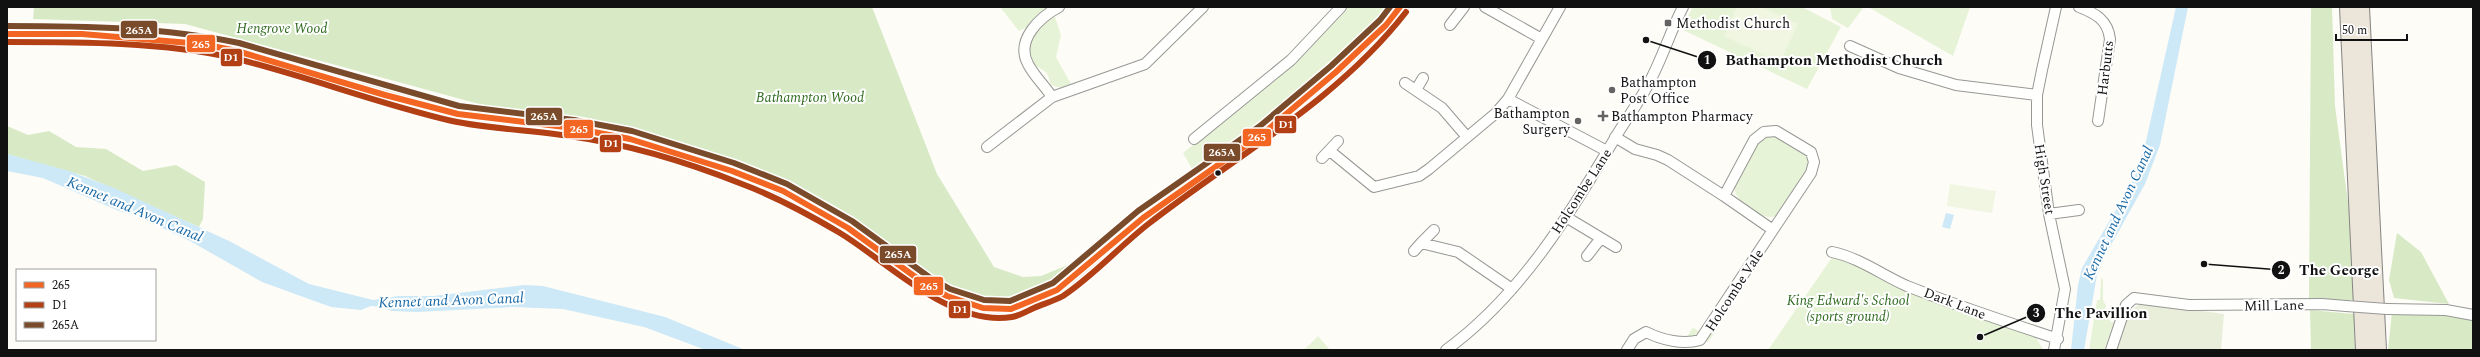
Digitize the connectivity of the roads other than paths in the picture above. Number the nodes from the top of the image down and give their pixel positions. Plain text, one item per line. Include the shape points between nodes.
1 (1059, 7) edge
2 (1203, 7) edge
3 (1341, 7) edge
4 (1400, 7) edge
5 (1464, 7) edge
6 (1485, 7) edge
7 (1560, 7) edge
8 (1683, 7) edge
9 (2056, 7) edge
10 (2079, 7) edge
11 (2348, 7) edge
12 (2361, 7) edge
13 (1450, 25) dead end
14 (7, 34) edge
15 (1540, 38) junction
16 (1850, 46) dead end
17 (1423, 78) dead end
18 (1405, 83) dead end
19 (1416, 90) junction
20 (2038, 96) junction
21 (1052, 97) junction
22 (1508, 99) junction
23 (2098, 121) dead end
24 (1467, 137) junction
25 (1615, 137) junction
26 (1194, 139) dead end
27 (1338, 142) dead end
28 (987, 147) dead end
29 (1607, 152) junction
30 (1724, 196) junction
31 (2079, 210) dead end
32 (2049, 214) junction
33 (1566, 217) junction
34 (1434, 230) dead end
35 (1773, 230) junction
36 (1601, 238) junction
37 (1616, 247) dead end
38 (1832, 252) dead end
39 (1587, 256) dead end
40 (1512, 289) junction
41 (2473, 315) edge
42 (2058, 339) junction
43 (1446, 350) edge
44 (1626, 350) edge
45 (2054, 350) edge
46 (2111, 350) edge
47 (2364, 350) edge
48 (2378, 350) edge

1 - 21 street via 1047,13 1030,32 1025,54 1028,64
2 - 21 street via 1145,64
3 - 26 street via 1291,60
4 - 14 highway via 1386,25 1341,67 1265,132 1143,218 1057,290 1010,309 983,308 947,296 925,284 848,228 783,191 732,171 630,139 573,128 458,114 244,53 202,44 82,34
5 - 13 street
6 - 15 street
7 - 15 street
8 - 25 street, Holcombe Lane via 1652,78
9 - 20 street, High Street
10 - 23 street, Harbutts via 2092,12 2109,30 2110,39
11 - 47 highway
12 - 48 highway
15 - 22 street
16 - 20 street via 1899,68 1956,85
17 - 19 street
18 - 19 street
19 - 24 street via 1442,108
20 - 32 street, High Street via 2037,126
21 - 28 street
22 - 24 street via 1496,113
22 - 29 street
24 - 27 street via 1419,176 1374,187 1326,155
25 - 29 street, Holcombe Lane
25 - 30 street via 1635,149 1657,154
29 - 33 street, Holcombe Lane
30 - 35 street
30 - 35 street, Holcombe Vale via 1754,140 1764,132 1776,131 1811,152 1814,162 1811,173
31 - 32 street
32 - 42 street, High Street via 2066,290
33 - 36 street
33 - 40 street, Holcombe Lane
34 - 40 street via 1418,247 1458,252
35 - 44 street, Holcombe Vale via 1700,340 1672,341 1646,332 1634,338
36 - 37 street
36 - 39 street
38 - 42 street, Dark Lane via 1846,255 1906,285 1974,312
40 - 43 street, Holcombe Lane via 1477,326
41 - 46 street, Mill Lane, bridge via 2446,310 2322,304 2189,305 2134,298 2126,305
42 - 45 street, High Street

